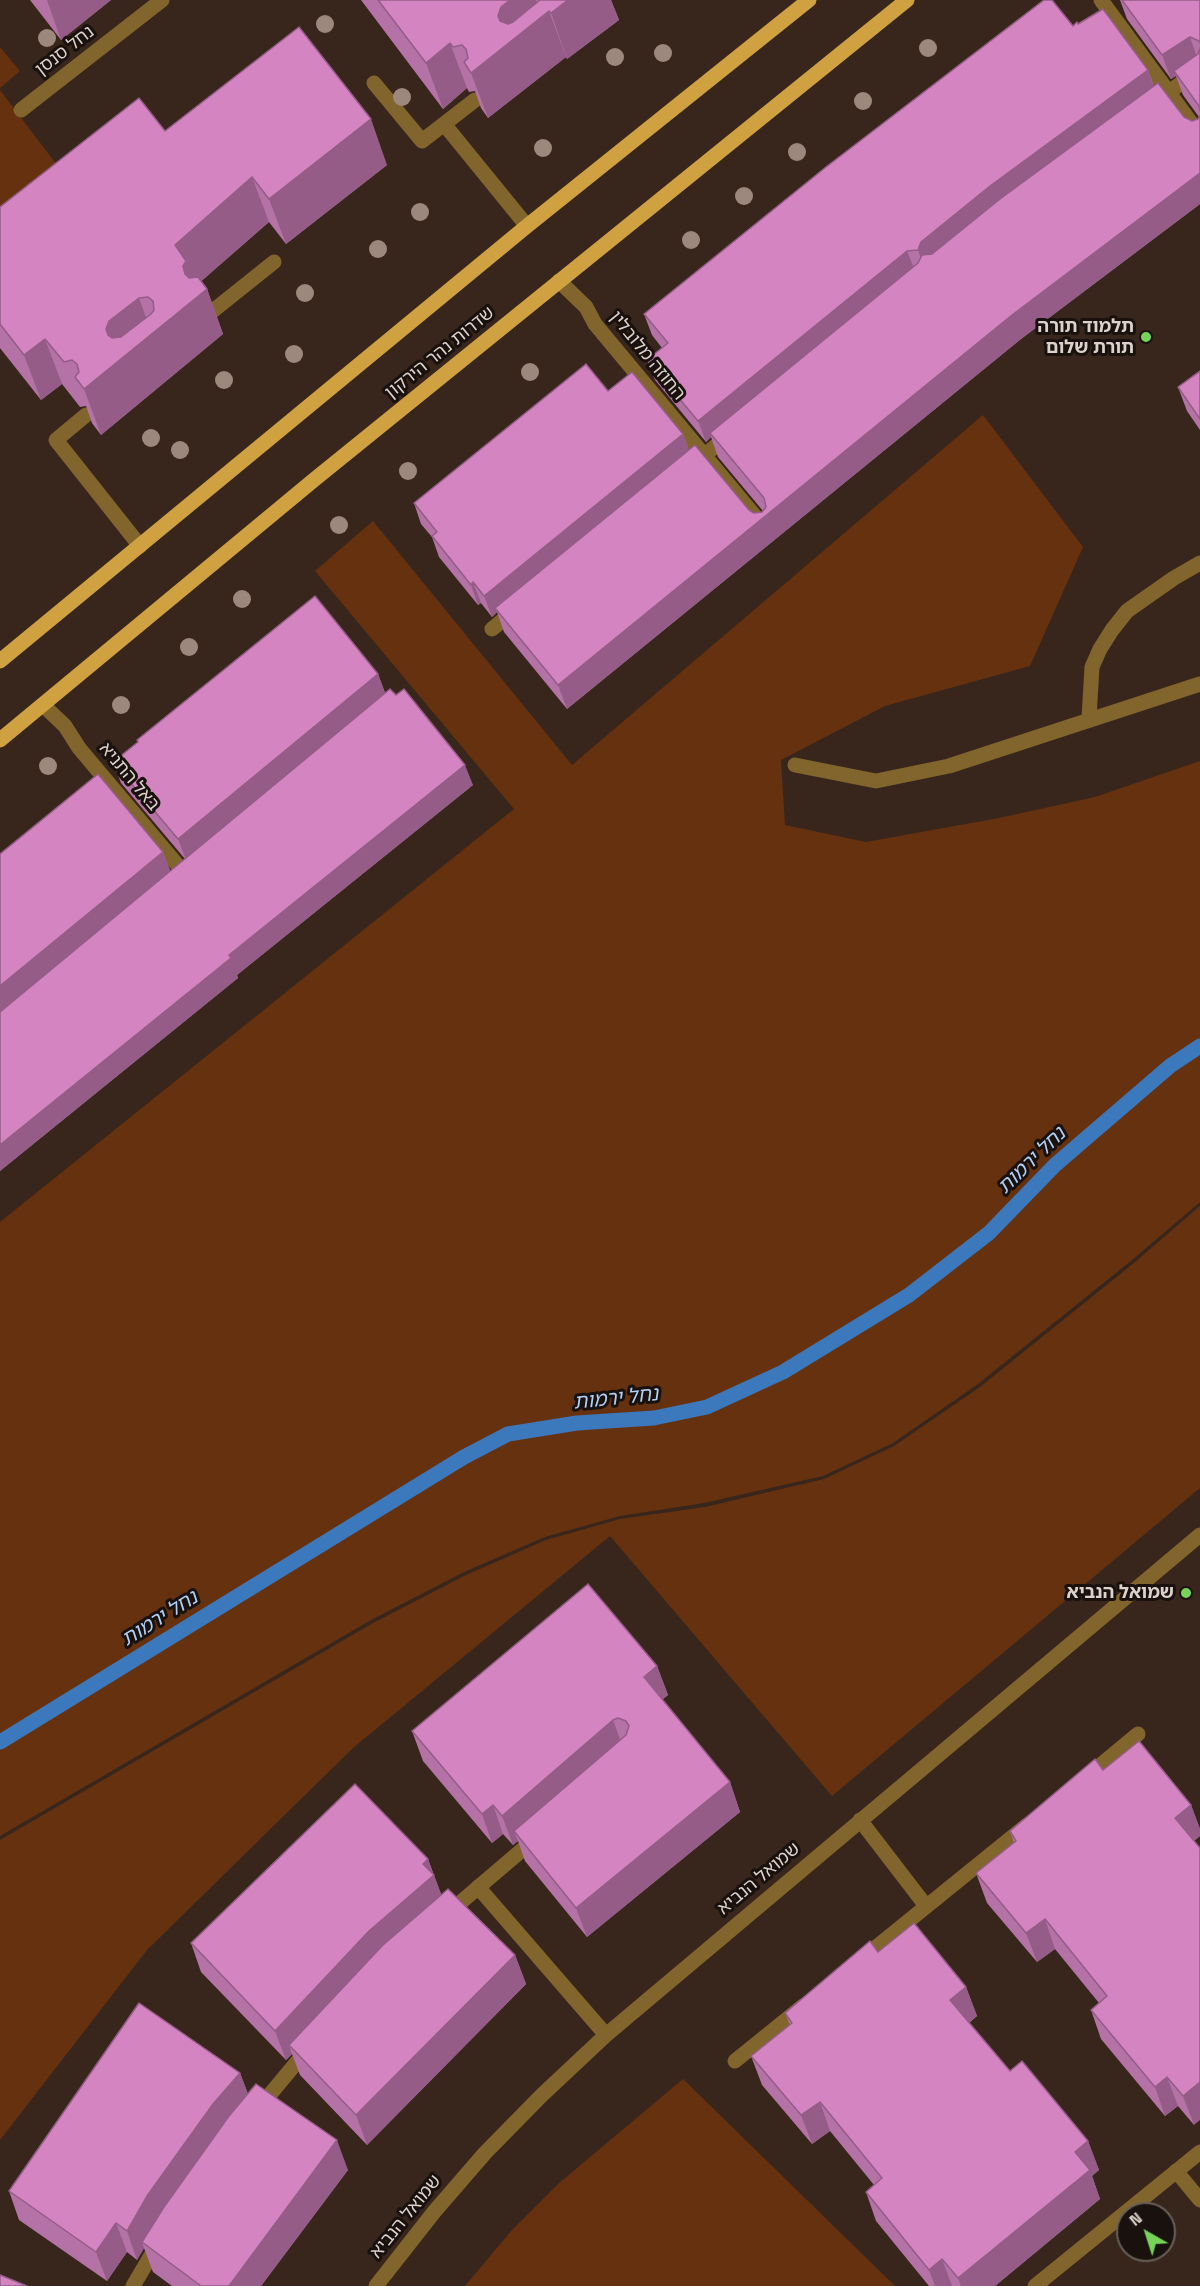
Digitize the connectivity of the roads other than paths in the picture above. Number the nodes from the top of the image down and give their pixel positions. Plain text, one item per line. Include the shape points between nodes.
1 (162, 0) edge
2 (809, 0) edge
3 (907, 0) edge
4 (1101, 0) edge
5 (1200, 69) edge
6 (374, 83) dead end
7 (1167, 92) junction
8 (476, 100) edge
9 (21, 110) dead end
10 (1141, 112) edge
11 (444, 124) junction
12 (1200, 135) edge
13 (527, 226) junction
14 (274, 262) dead end
15 (560, 281) junction
16 (209, 314) edge
17 (86, 415) edge
18 (740, 426) edge
19 (703, 456) junction
20 (677, 478) edge
21 (765, 528) edge
22 (140, 546) junction
23 (1200, 563) edge
24 (527, 600) edge
25 (492, 628) dead end
26 (0, 661) edge
27 (1200, 684) edge
28 (43, 705) junction
29 (1089, 718) junction
30 (0, 740) edge
31 (795, 765) dead end
32 (185, 874) edge
33 (1200, 1535) edge
34 (1138, 1734) dead end
35 (1074, 1787) edge
36 (1037, 1816) edge
37 (860, 1820) junction
38 (549, 1826) edge
39 (478, 1887) junction
40 (926, 1906) junction
41 (437, 1923) edge
42 (844, 1972) edge
43 (817, 1995) edge
44 (322, 2035) edge
45 (606, 2035) junction
46 (735, 2061) dead end
47 (246, 2122) edge
48 (1200, 2152) edge
49 (1176, 2171) junction
50 (1200, 2200) edge
51 (166, 2231) edge
52 (133, 2286) edge
53 (376, 2286) edge
54 (1035, 2286) edge

1 - 9 street, נחל סנסן
2 - 13 main road
3 - 15 main road, שדרות נהר הירקון
4 - 7 street
5 - 7 street
6 - 11 street via 422,141
7 - 10 street
7 - 12 street
8 - 11 street
11 - 13 street
13 - 22 main road
14 - 16 street
15 - 19 street, החוזה מלובלין via 586,307 595,324
15 - 28 main road, שדרות נהר הירקון
17 - 22 street via 56,440
18 - 19 street
19 - 20 street
19 - 21 street, החוזה מלובלין
22 - 26 main road
23 - 29 street via 1127,611 1112,630 1092,667
24 - 25 street
27 - 29 street
28 - 30 main road, שדרות נהר הירקון
28 - 32 street, באל התניא via 65,726
29 - 31 street via 1035,740 949,766 876,781
33 - 37 street, שמואל הנביא
34 - 35 street
36 - 40 street
37 - 40 street
37 - 45 street, שמואל הנביא
38 - 39 street
39 - 41 street
39 - 45 street
40 - 42 street
43 - 46 street
44 - 47 street
45 - 53 street, שמואל הנביא via 485,2154
48 - 49 street
49 - 50 street
49 - 54 street
51 - 52 street

